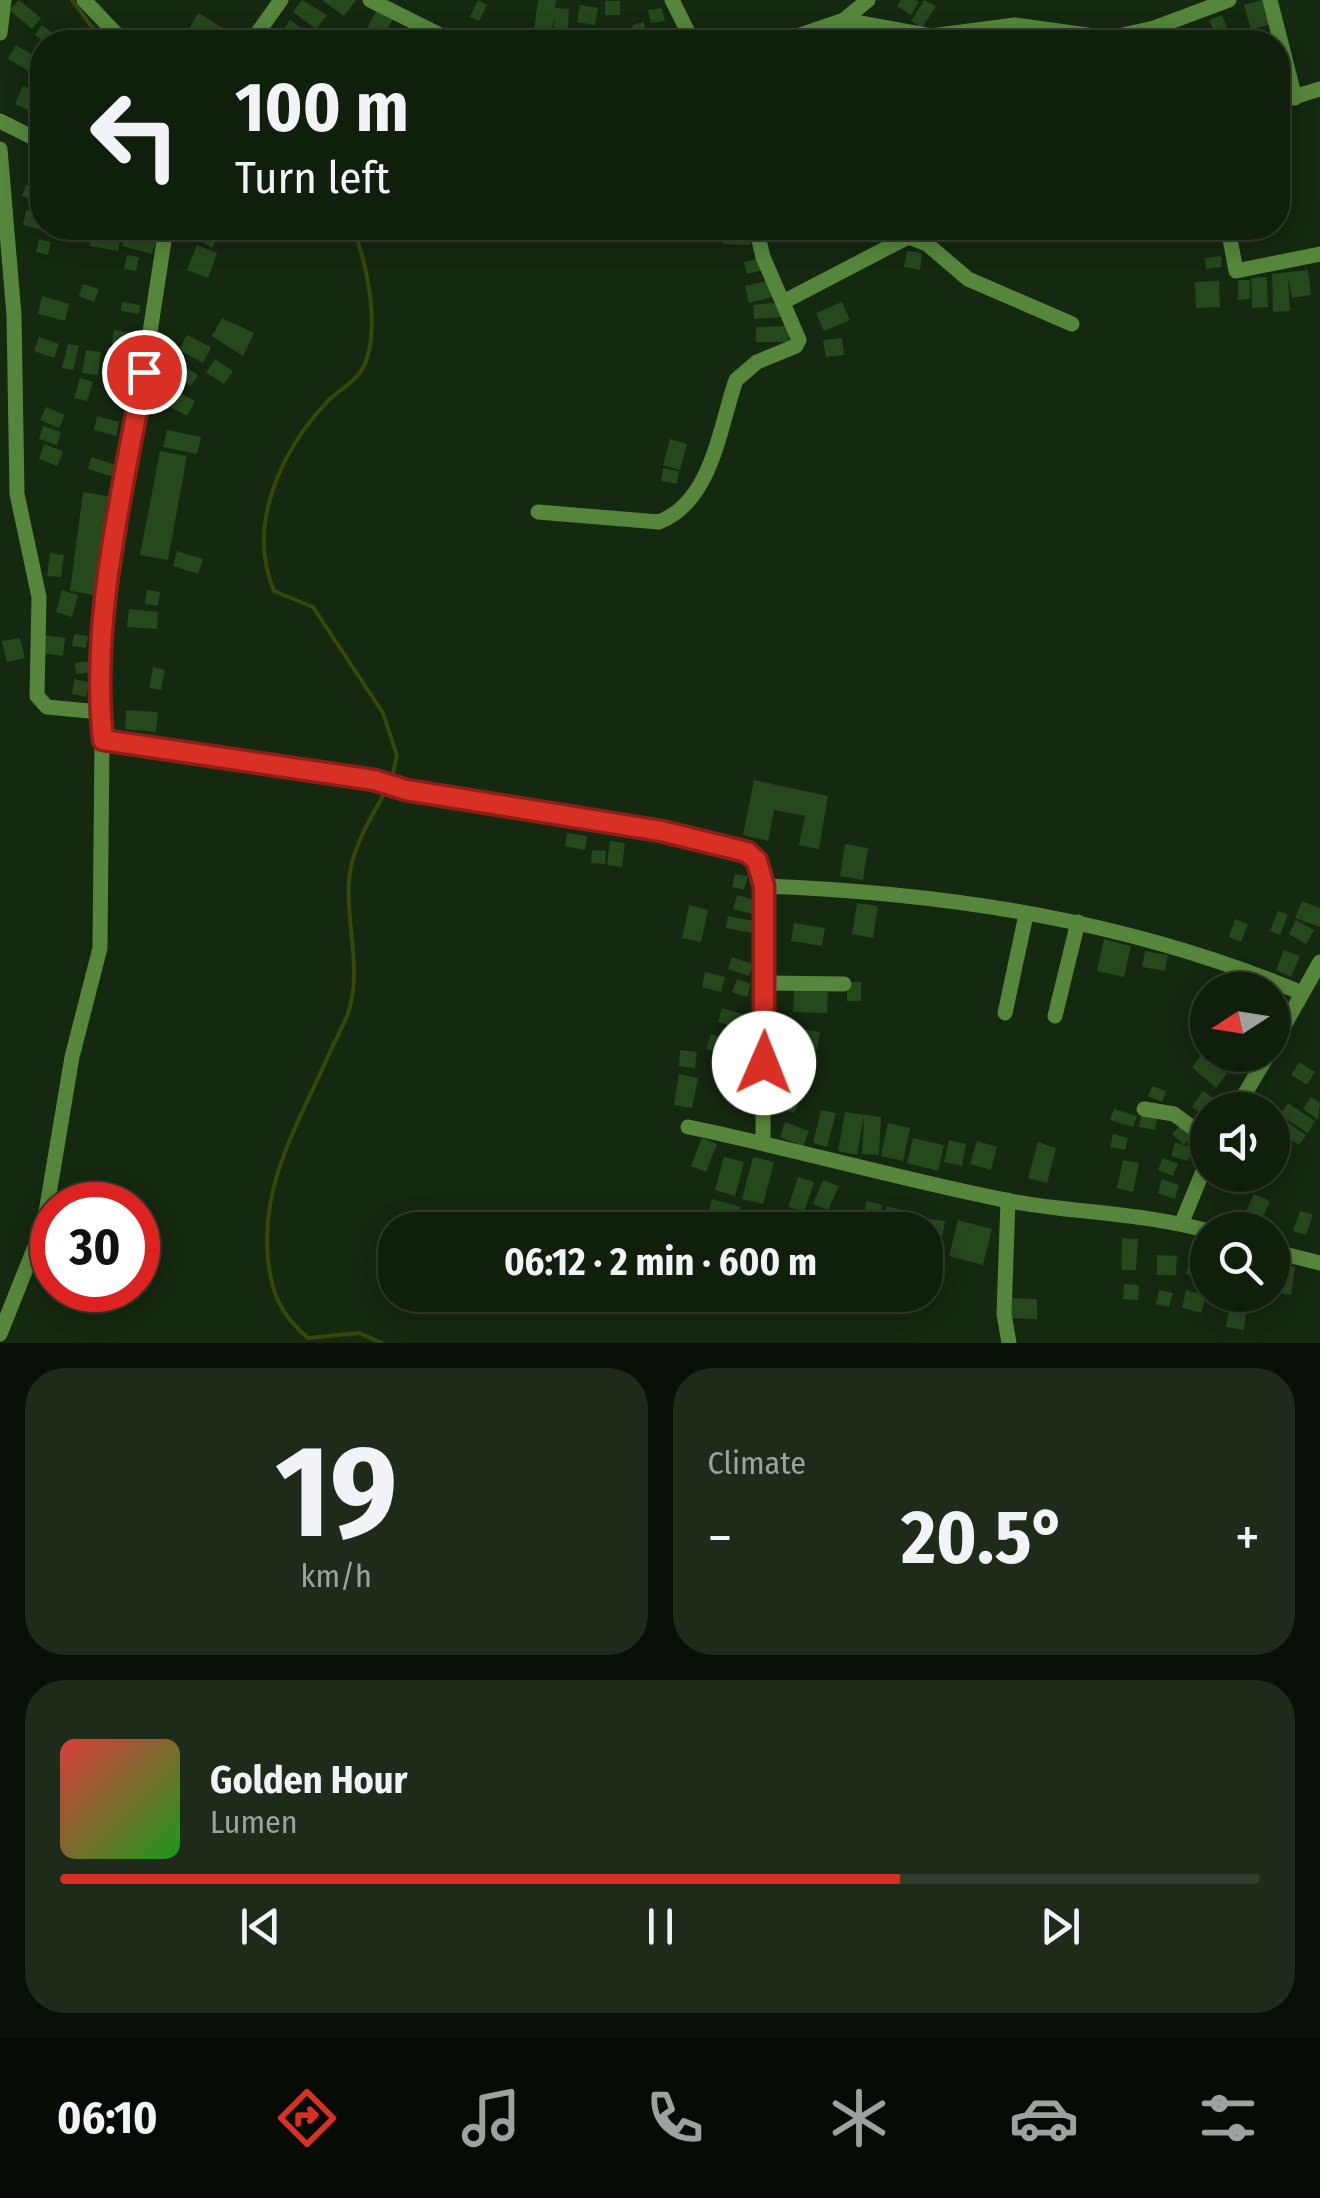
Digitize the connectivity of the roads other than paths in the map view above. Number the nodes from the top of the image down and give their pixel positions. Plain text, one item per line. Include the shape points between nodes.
1 (4, 0) edge
2 (84, 0) edge
3 (281, 0) edge
4 (370, 0) edge
5 (672, 0) edge
6 (868, 0) edge
7 (1229, 0) edge
8 (1270, 0) edge
9 (844, 20) junction
10 (113, 30) edge
11 (260, 30) edge
12 (430, 30) edge
13 (687, 30) edge
14 (814, 30) edge
15 (898, 30) edge
16 (981, 30) edge
17 (1046, 30) edge
18 (1145, 30) edge
19 (1278, 30) edge
20 (0, 34) edge
21 (1290, 78) edge
22 (1320, 89) edge
23 (1295, 98) junction
24 (1290, 99) edge
25 (0, 122) edge
26 (30, 136) edge
27 (0, 149) edge
28 (164, 240) edge
29 (759, 240) edge
30 (902, 240) edge
31 (916, 240) edge
32 (1230, 240) edge
33 (1320, 254) edge
34 (785, 301) junction
35 (1072, 324) dead end
36 (538, 512) dead end
37 (100, 712) junction
38 (103, 740) junction
39 (764, 886) junction
40 (1026, 915) junction
41 (1078, 922) junction
42 (1320, 962) edge
43 (766, 983) junction
44 (844, 984) dead end
45 (1302, 993) junction
46 (1005, 1013) dead end
47 (1290, 1015) edge
48 (1055, 1016) dead end
49 (1144, 1109) dead end
50 (1190, 1125) edge
51 (688, 1127) dead end
52 (763, 1142) junction
53 (1194, 1192) edge
54 (1008, 1200) junction
55 (1182, 1222) junction
56 (1190, 1225) edge
57 (1290, 1256) edge
58 (1320, 1264) edge
59 (0, 1334) edge
60 (1009, 1343) edge

1 - 20 street
2 - 10 street
3 - 11 street
4 - 12 street
5 - 13 street
6 - 9 street
7 - 18 street
8 - 19 street
9 - 14 street
9 - 15 street
16 - 17 street
21 - 23 street
22 - 23 street
23 - 24 street
25 - 26 street
27 - 37 street via 14,316 16,483 39,597 37,696 47,707
28 - 37 street via 107,599
29 - 34 street
30 - 34 street
31 - 35 street via 968,280
32 - 33 street via 1236,271
34 - 36 street via 796,346 757,362 736,380 698,491 675,515 658,522
37 - 38 street
38 - 39 street via 661,831 747,852
38 - 59 street via 100,948 72,1057 44,1224
39 - 40 street via 953,899
39 - 43 street
40 - 41 street
40 - 46 street
41 - 45 street via 1244,969
41 - 48 street
42 - 45 street
43 - 44 street
43 - 52 street
45 - 47 street
49 - 50 street via 1174,1114
51 - 52 street
52 - 54 street
53 - 55 street
54 - 55 street
54 - 60 street
55 - 56 street
57 - 58 street

